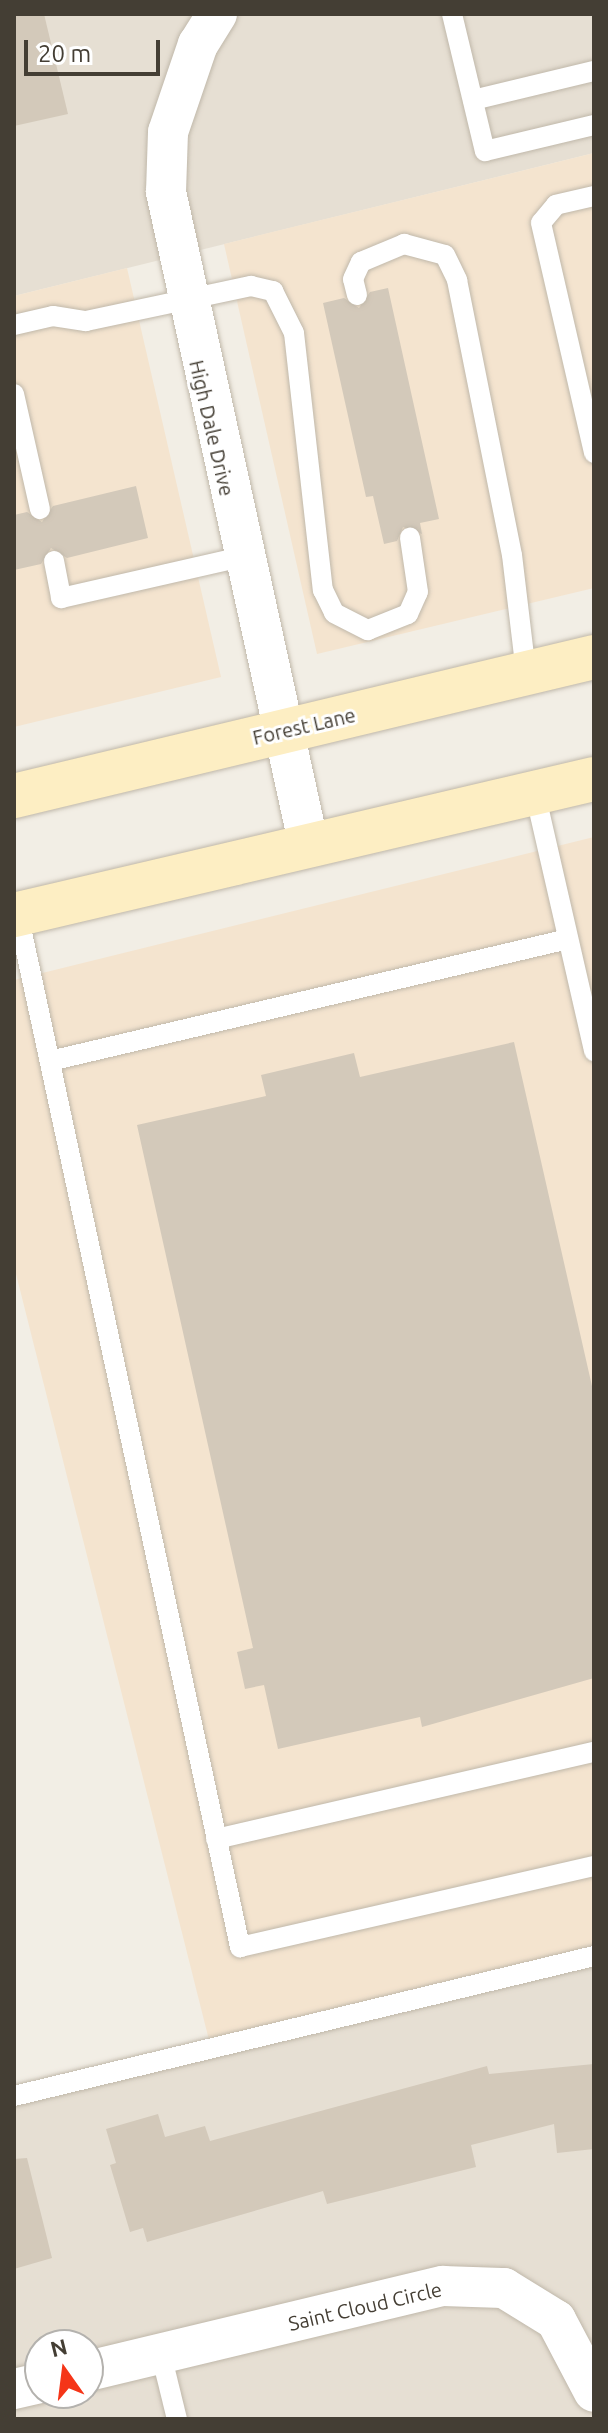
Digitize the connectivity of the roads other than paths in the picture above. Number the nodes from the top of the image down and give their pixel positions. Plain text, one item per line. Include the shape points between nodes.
1 (217, 14) edge
2 (452, 14) edge
3 (594, 71) edge
4 (473, 100) junction
5 (594, 125) edge
6 (594, 196) edge
7 (357, 295) dead end
8 (184, 299) junction
9 (14, 325) edge
10 (14, 394) edge
11 (594, 453) edge
12 (40, 509) dead end
13 (410, 538) dead end
14 (241, 557) junction
15 (54, 561) dead end
16 (594, 657) edge
17 (526, 673) junction
18 (280, 732) junction
19 (594, 779) edge
20 (535, 793) junction
21 (14, 796) edge
22 (309, 846) junction
23 (16, 914) edge
24 (568, 939) junction
25 (594, 1051) edge
26 (50, 1061) junction
27 (594, 1752) edge
28 (216, 1839) junction
29 (594, 1866) edge
30 (594, 1956) edge
31 (14, 2096) edge
32 (161, 2354) junction
33 (104, 2367) edge
34 (594, 2392) edge
35 (177, 2419) edge

1 - 8 street, High Dale Drive via 198,44 168,132 166,192
2 - 4 lane
3 - 4 lane
4 - 5 lane via 485,151
6 - 11 lane via 556,205 541,223
7 - 17 lane via 353,279 361,262 404,244 445,255 457,280 512,555
8 - 9 lane via 86,321 53,316
8 - 13 lane via 251,286 273,291 283,306 294,333 323,590 334,613 368,630 408,614 418,592
8 - 14 street, High Dale Drive
10 - 12 lane
14 - 15 lane via 61,598
14 - 18 street, High Dale Drive
16 - 17 main road, Forest Lane
17 - 18 main road, Forest Lane
18 - 21 main road, Forest Lane
18 - 22 street, High Dale Drive
19 - 20 main road
20 - 22 main road
20 - 24 lane
22 - 23 main road
23 - 26 lane
24 - 25 lane
24 - 26 lane
26 - 28 lane
27 - 28 lane
28 - 29 lane via 240,1947
30 - 31 lane
32 - 33 street, Saint Cloud Circle
32 - 34 street, Saint Cloud Circle via 443,2286 504,2288 556,2320
32 - 35 lane

